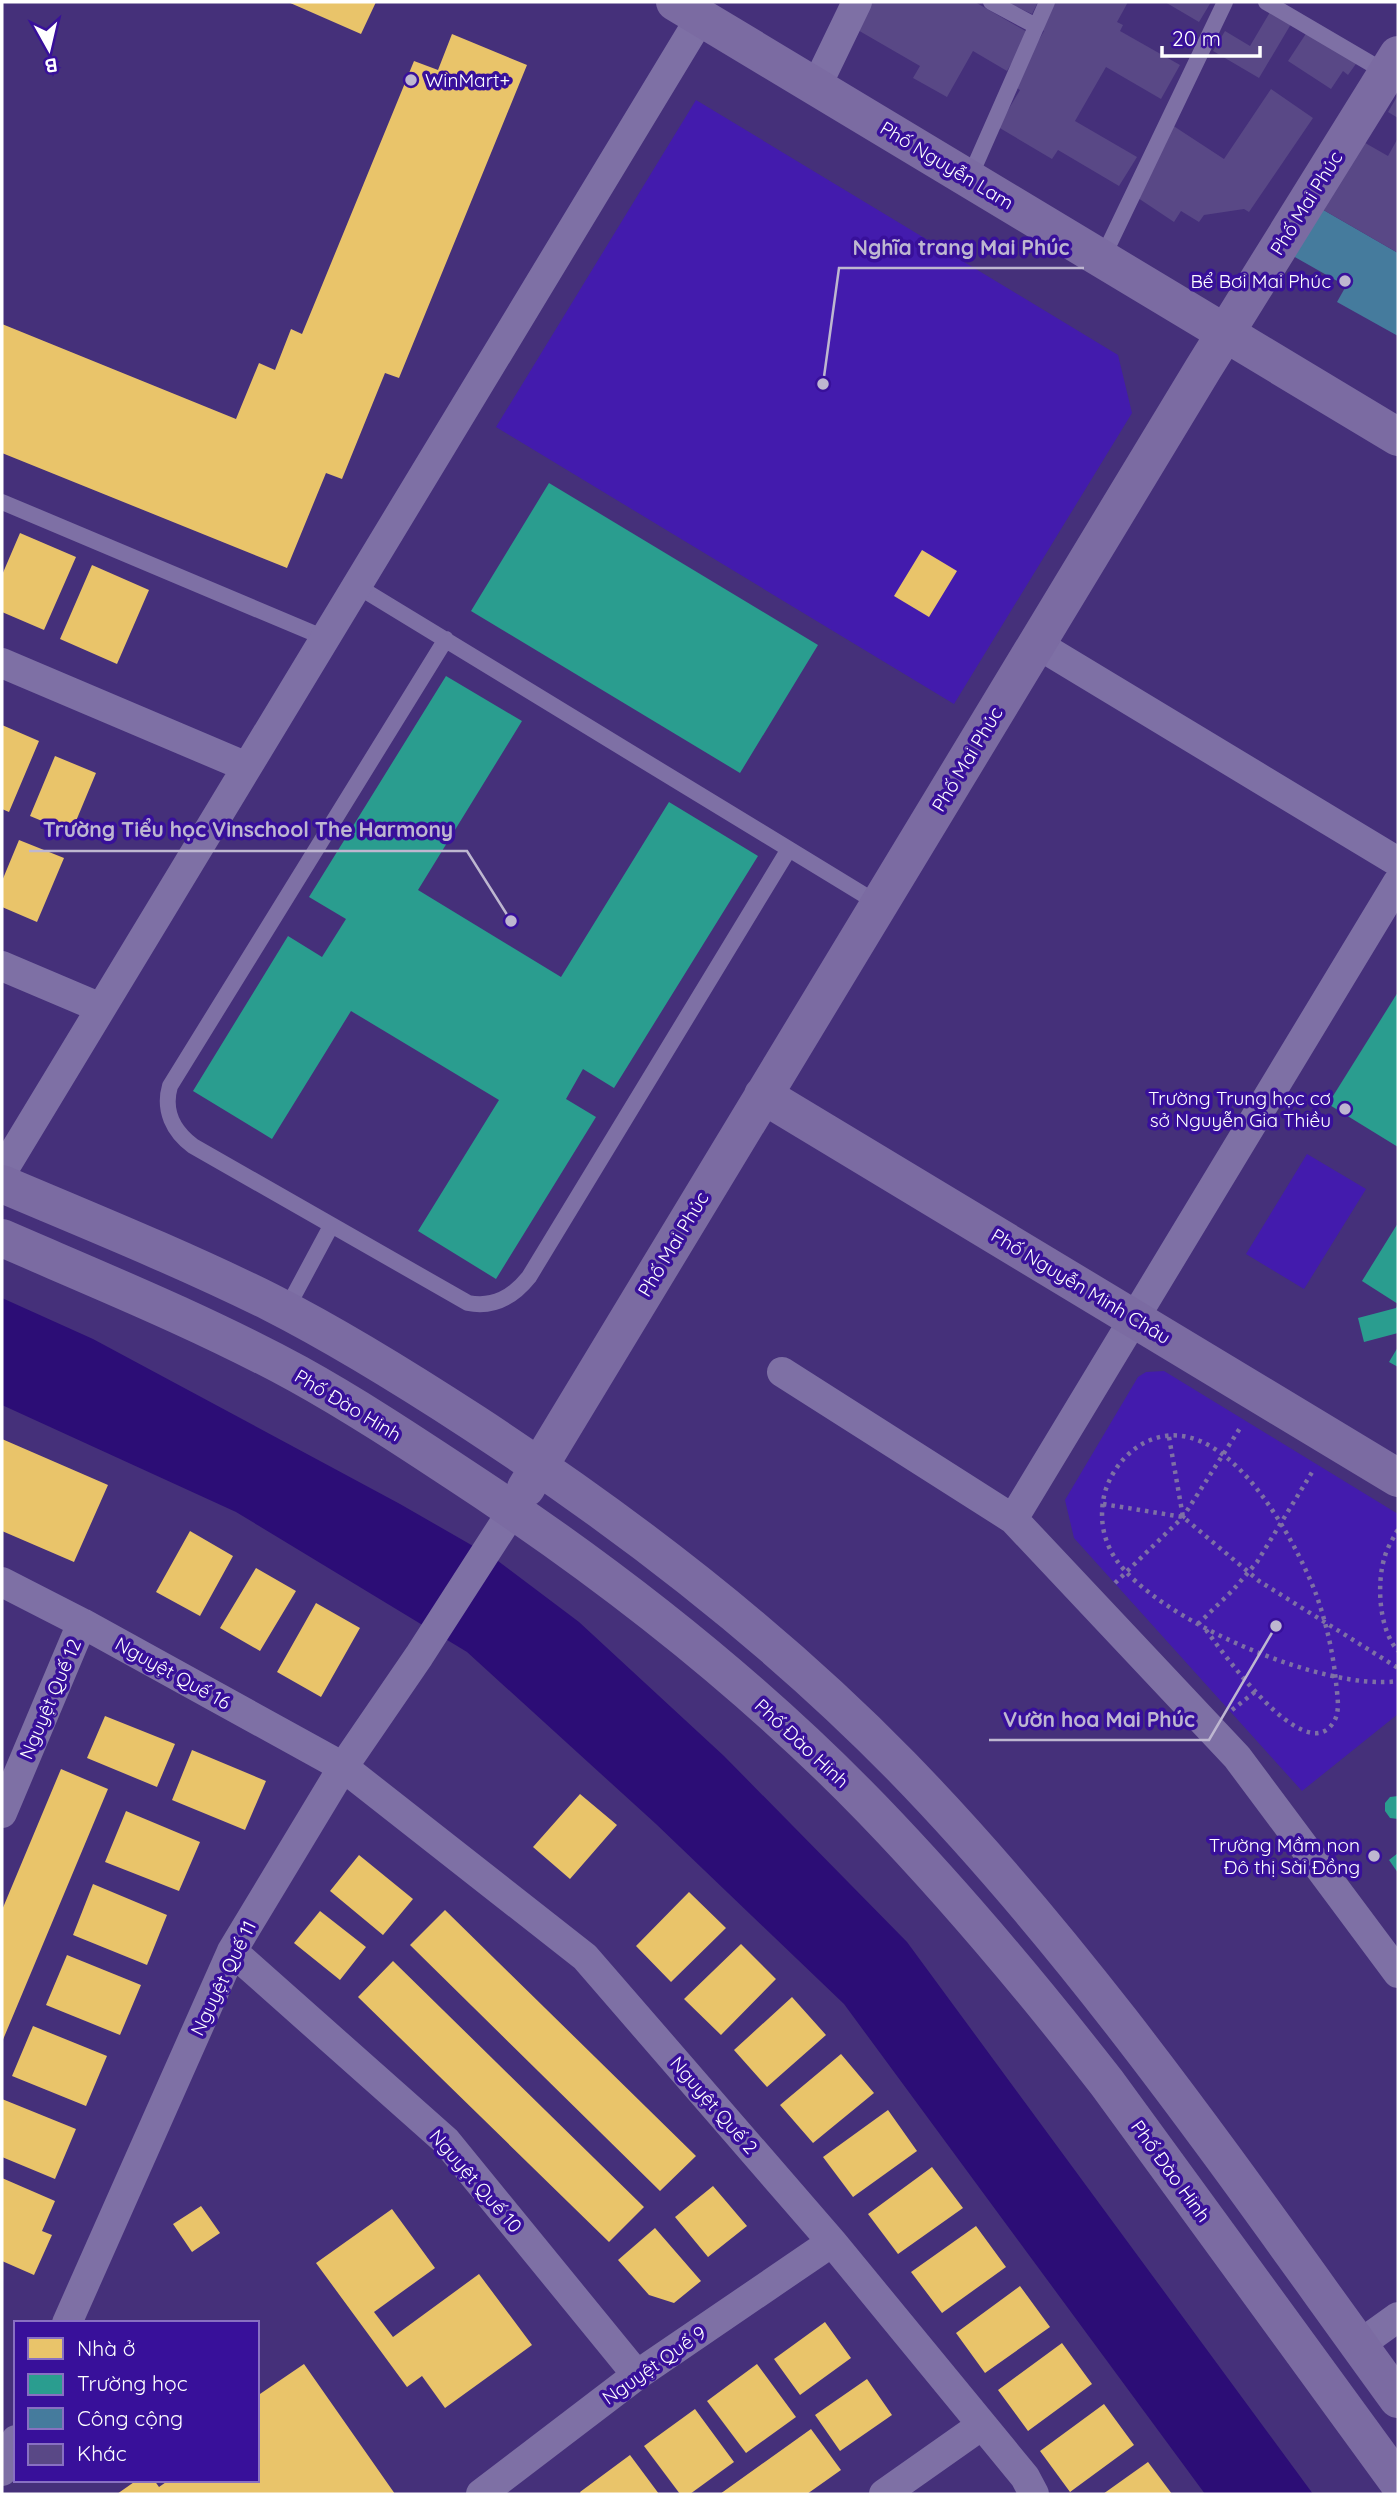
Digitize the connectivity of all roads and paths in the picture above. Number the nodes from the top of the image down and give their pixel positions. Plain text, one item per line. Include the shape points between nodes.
1 (857, 2) edge
2 (991, 2) edge
3 (1047, 2) edge
4 (1225, 2) edge
5 (1266, 2) edge
6 (688, 10) edge
7 (1036, 26) junction
8 (1393, 64) edge
9 (816, 87) junction
10 (969, 179) junction
11 (1102, 259) junction
12 (1225, 333) junction
13 (1398, 437) edge
14 (2, 502) edge
15 (357, 586) junction
16 (325, 638) junction
17 (446, 639) junction
18 (1037, 644) junction
19 (2, 663) edge
20 (247, 767) junction
21 (789, 849) junction
22 (1398, 862) edge
23 (1398, 883) edge
24 (879, 904) junction
25 (2, 966) edge
26 (101, 1008) junction
27 (763, 1095) junction
28 (2, 1172) edge
29 (2, 1184) edge
30 (331, 1226) junction
31 (2, 1238) edge
32 (286, 1310) junction
33 (1135, 1319) junction
34 (782, 1372) dead end
35 (1247, 1419) dead end
36 (1169, 1437) junction
37 (1224, 1454) junction
38 (1318, 1462) dead end
39 (538, 1465) junction
40 (1398, 1478) edge
41 (1103, 1504) junction
42 (1183, 1517) junction
43 (1013, 1520) junction
44 (505, 1523) junction
45 (1282, 1525) junction
46 (1398, 1532) edge
47 (1127, 1572) junction
48 (1248, 1573) junction
49 (2, 1582) edge
50 (1110, 1588) dead end
51 (1325, 1622) junction
52 (82, 1623) junction
53 (1198, 1624) junction
54 (1206, 1629) junction
55 (1398, 1651) edge
56 (1398, 1668) edge
57 (1335, 1675) junction
58 (1398, 1681) edge
59 (1256, 1691) junction
60 (1229, 1713) dead end
61 (343, 1767) junction
62 (2, 1813) edge
63 (232, 1951) junction
64 (1398, 1973) edge
65 (832, 2242) junction
66 (1398, 2317) edge
67 (68, 2321) edge
68 (1359, 2345) junction
69 (637, 2375) junction
70 (1398, 2399) edge
71 (982, 2425) junction
72 (14, 2445) edge
73 (2, 2472) edge
74 (1398, 2482) edge
75 (481, 2494) edge
76 (884, 2494) edge
77 (1034, 2494) edge

1 - 9 street
2 - 7 lane
3 - 7 lane
4 - 11 lane
5 - 8 lane
6 - 9 street, Phố Nguyễn Lam
6 - 15 street
7 - 10 lane
8 - 12 street, Phố Mai Phúc
9 - 10 street, Phố Nguyễn Lam
10 - 11 street, Phố Nguyễn Lam
11 - 12 street, Phố Nguyễn Lam
12 - 13 street, Phố Nguyễn Lam
12 - 18 street, Phố Mai Phúc
14 - 16 lane
15 - 16 street
15 - 17 lane
16 - 20 street
17 - 21 lane
17 - 30 lane via 168,1094 172,1122 184,1139
18 - 22 street
18 - 24 street, Phố Mai Phúc
19 - 20 street
20 - 26 street
21 - 24 lane
21 - 30 lane via 520,1289 490,1304 468,1303
23 - 33 street
24 - 27 street, Phố Mai Phúc
25 - 26 street
26 - 28 street
27 - 33 street, Phố Nguyễn Minh Châu
27 - 39 street, Phố Mai Phúc
29 - 32 street
30 - 32 lane
31 - 44 street, Phố Đào Hinh via 300,1375 414,1445
32 - 39 street via 405,1378
33 - 40 street, Phố Nguyễn Minh Châu
33 - 43 street
34 - 43 street
35 - 37 path
36 - 37 path via 1202,1440
36 - 41 path via 1147,1441 1129,1454 1110,1478
36 - 42 path
37 - 42 path
37 - 45 path
38 - 45 path
39 - 44 street, Phố Mai Phúc
39 - 68 street via 641,1538 755,1630 911,1777 1094,1985
41 - 42 path
41 - 47 path via 1104,1535
42 - 47 path
42 - 48 path
43 - 64 street via 1237,1757
44 - 61 street, Nguyệt Quế 11
44 - 74 street, Phố Đào Hinh via 609,1579 736,1682 839,1776 955,1899 1107,2083
45 - 48 path
45 - 51 path via 1305,1568
46 - 55 path via 1384,1557 1381,1585 1385,1626
47 - 50 path
47 - 53 path
48 - 51 path
48 - 53 path
49 - 52 street, Nguyệt Quế 16
51 - 56 path
51 - 57 path
52 - 61 street, Nguyệt Quế 16
52 - 62 street, Nguyệt Quế 12
53 - 54 path
54 - 57 path via 1267,1657
54 - 59 path
57 - 58 path
57 - 59 path via 1336,1716 1327,1730 1318,1732 1300,1730
59 - 60 path
61 - 63 street, Nguyệt Quế 11
61 - 65 street, Nguyệt Quế 2 via 585,1957
63 - 67 street, Nguyệt Quế 11
63 - 69 street, Nguyệt Quế 10 via 446,2141
65 - 69 street, Nguyệt Quế 9
65 - 71 street, Nguyệt Quế 2
66 - 68 street
68 - 70 street
69 - 75 street, Nguyệt Quế 9
71 - 76 street
71 - 77 street, Nguyệt Quế 2
72 - 73 street

